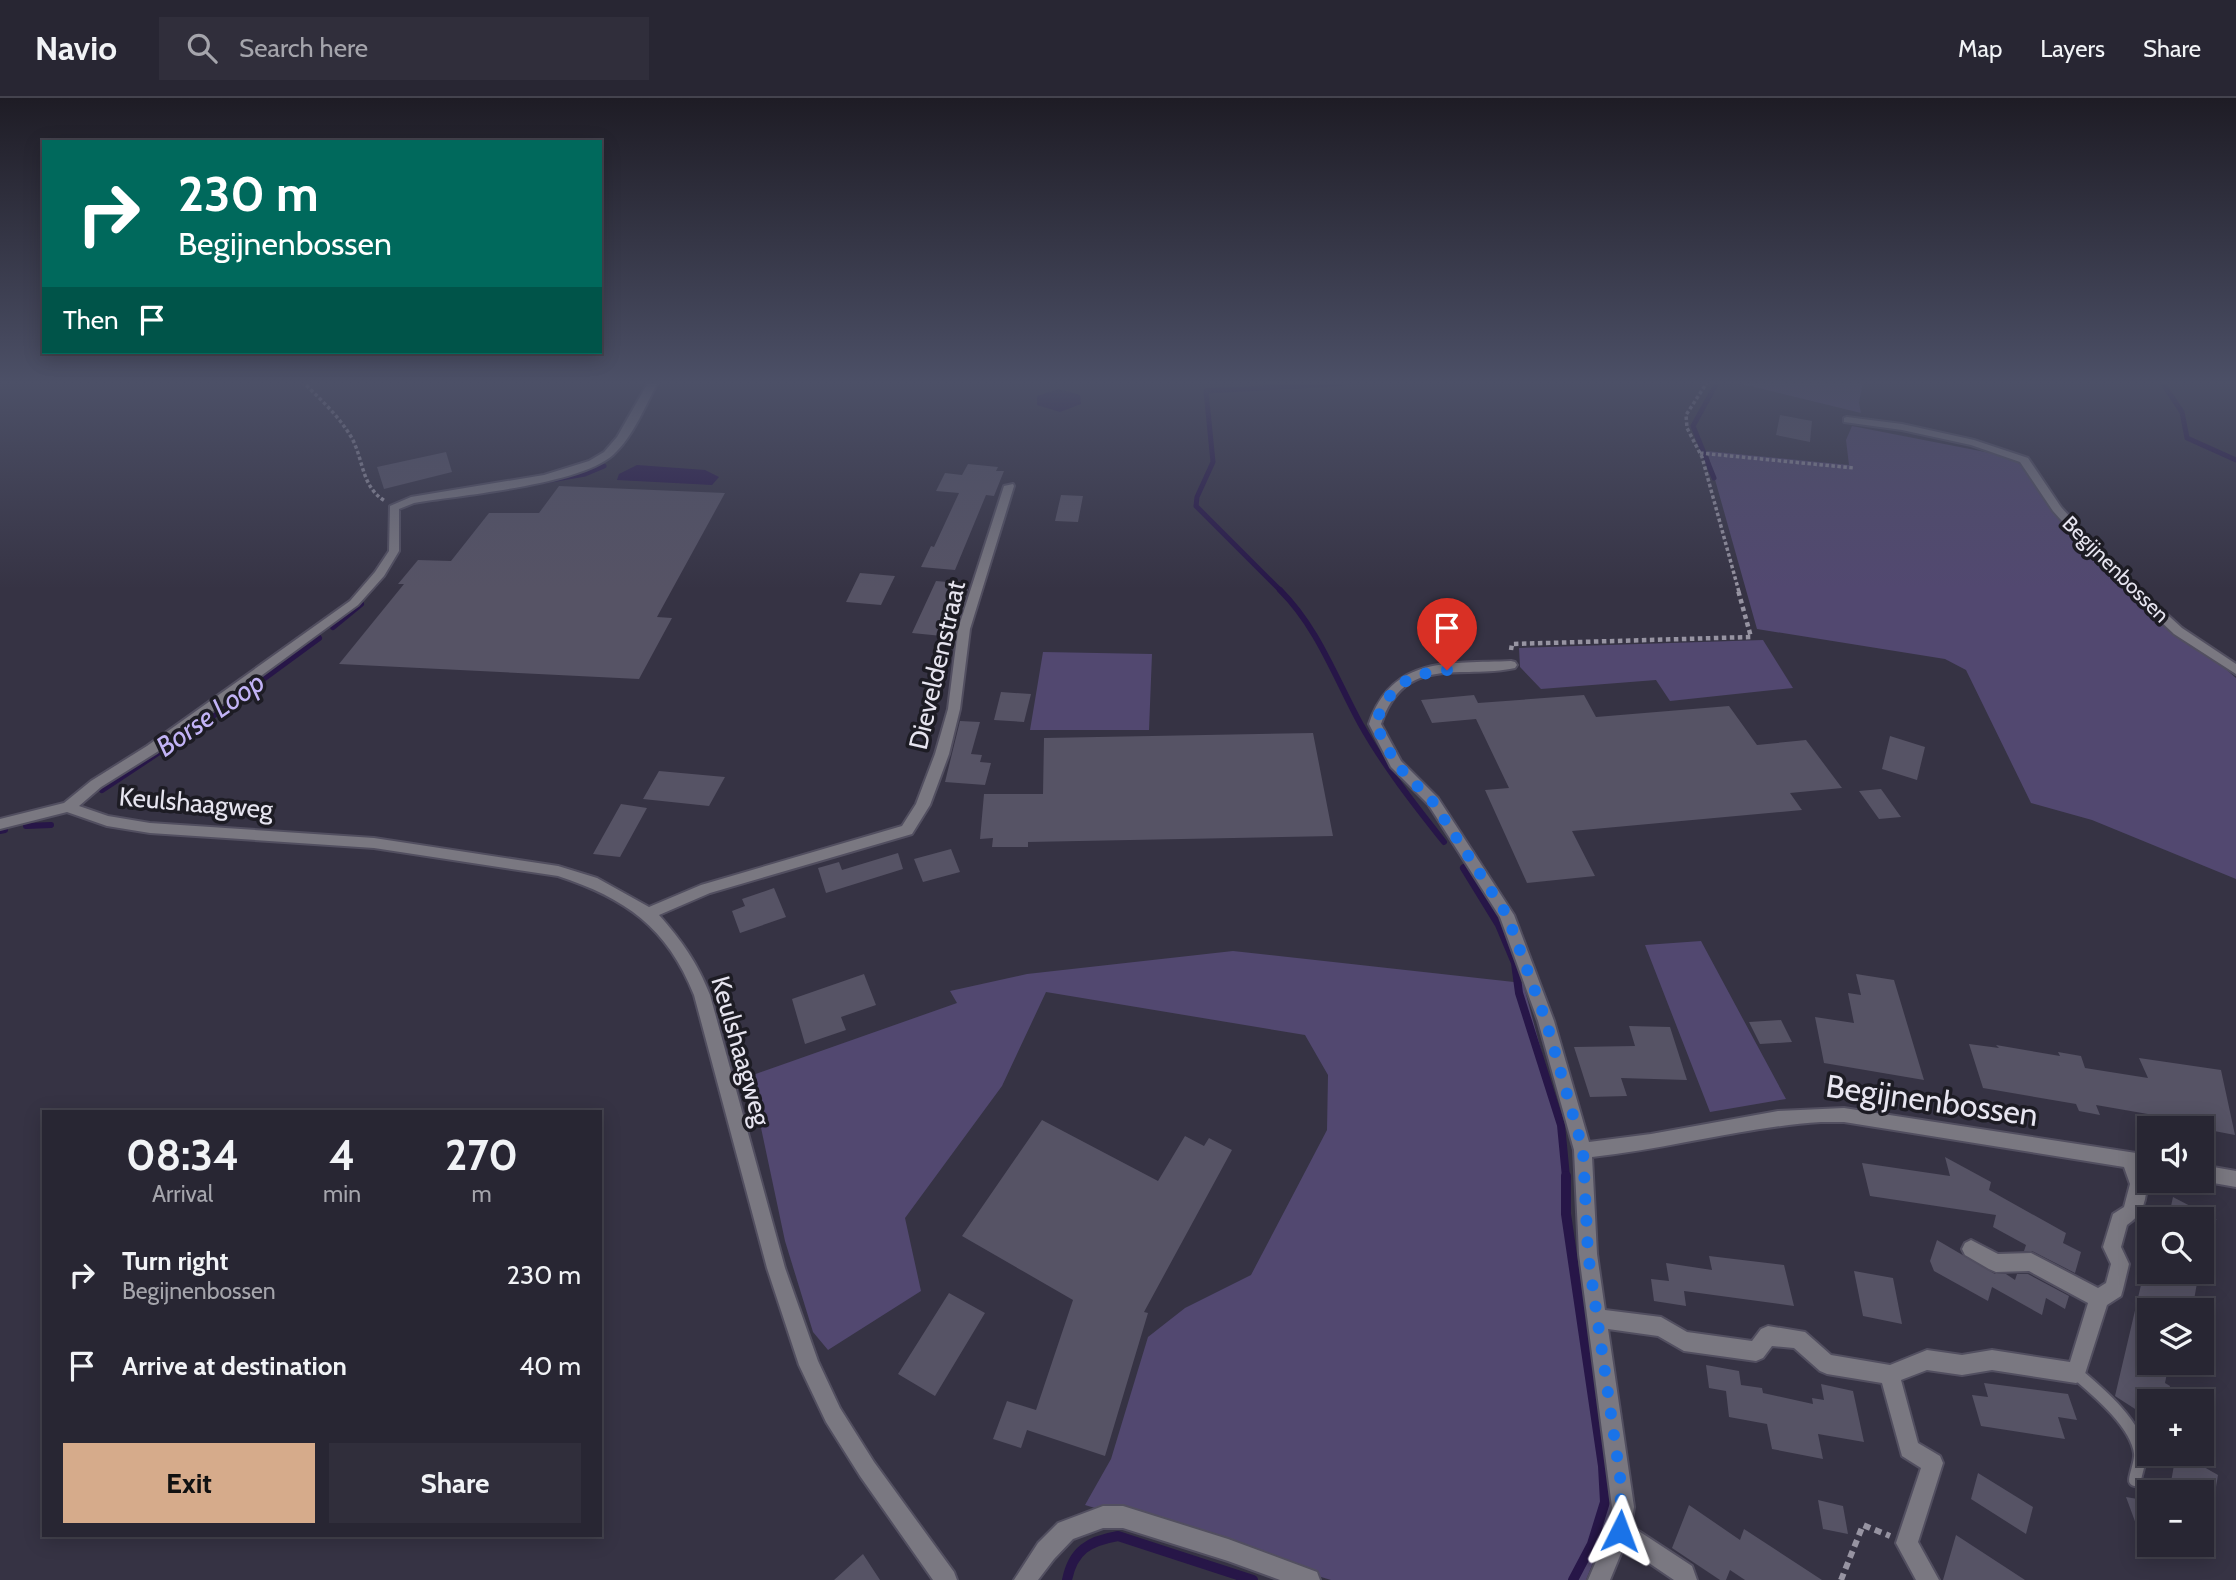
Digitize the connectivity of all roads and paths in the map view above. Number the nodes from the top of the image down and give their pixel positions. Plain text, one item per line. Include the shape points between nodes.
1 (356, 450) edge
2 (610, 450) edge
3 (1698, 450) edge
4 (1995, 450) edge
5 (1699, 453) junction
6 (1854, 468) dead end
7 (1009, 486) dead end
8 (398, 506) junction
9 (1511, 665) joint
10 (2236, 670) edge
11 (68, 807) junction
12 (0, 824) edge
13 (648, 913) junction
14 (1583, 1150) junction
15 (2137, 1161) edge
16 (2214, 1175) edge
17 (2236, 1179) edge
18 (2137, 1192) edge
19 (1971, 1249) dead end
20 (2099, 1299) junction
21 (1597, 1318) junction
22 (2076, 1374) junction
23 (1889, 1375) junction
24 (2135, 1480) dead end
25 (1620, 1531) junction
26 (1907, 1543) junction
27 (946, 1580) edge
28 (1025, 1580) edge
29 (1309, 1580) edge
30 (1599, 1580) edge
31 (1686, 1580) edge
32 (1841, 1580) edge
33 (1928, 1580) edge

1 - 8 path via 370,490
2 - 8 street via 598,461 550,477
3 - 5 path
4 - 10 street, Begijnenbossen via 2024,460 2057,509 2108,566 2178,631
5 - 6 path
5 - 9 path via 1751,637 1511,644
7 - 13 street, Dieveldenstraat via 964,629 954,709 942,754 923,805 907,830 706,889
8 - 11 street via 392,514 395,538 390,560 354,603
9 - 14 street via 1425,672 1406,679 1385,698 1375,724 1396,764 1433,802 1507,915 1546,1021
11 - 12 street
11 - 13 street, Keulshaagweg via 107,821 150,828 374,842 558,871 592,882
13 - 27 street, Keulshaagweg via 677,944 702,995 776,1268 809,1365 867,1469
14 - 15 street, Begijnenbossen via 1815,1114
14 - 21 street via 1588,1254
16 - 17 street
18 - 20 street via 2132,1212 2119,1220 2112,1247 2120,1264 2114,1289
19 - 20 street via 1997,1263 2031,1262
20 - 22 street
21 - 23 street via 1661,1327 1684,1341 1756,1351 1768,1336 1798,1339 1827,1364
21 - 25 street via 1621,1484
22 - 23 street via 1992,1360 1962,1365 1927,1360
22 - 24 lane via 2106,1398 2127,1424 2140,1453
23 - 26 street via 1909,1449 1933,1463
25 - 30 street
25 - 31 street via 1684,1574
26 - 32 path via 1863,1525
26 - 33 street
28 - 29 street via 1066,1531 1103,1517 1148,1524

